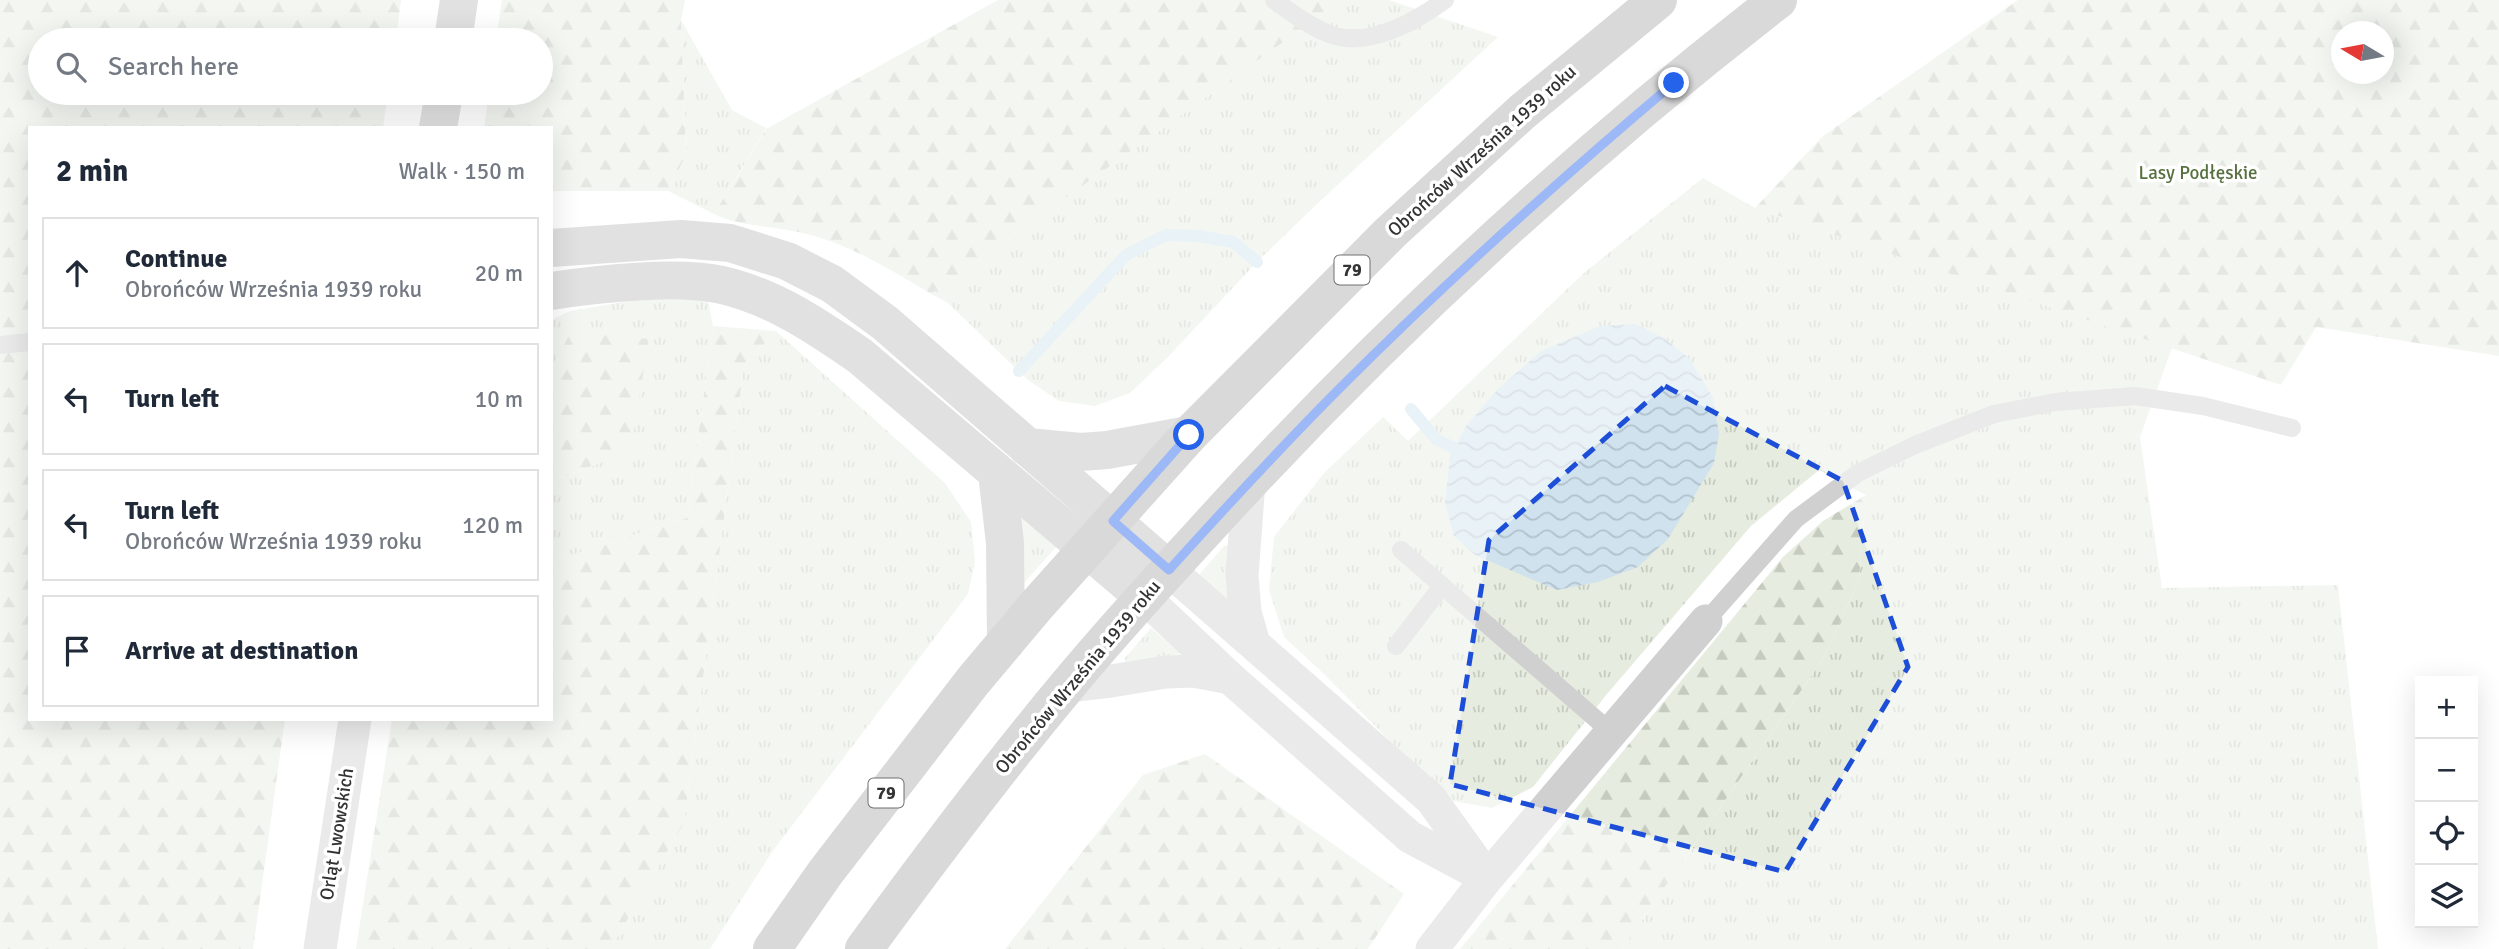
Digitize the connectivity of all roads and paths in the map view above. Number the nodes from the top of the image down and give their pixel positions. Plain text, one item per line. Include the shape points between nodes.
1 (459, 0) edge
2 (1274, 0) edge
3 (1445, 0) edge
4 (1658, 0) edge
5 (1778, 0) edge
6 (455, 28) edge
7 (442, 105) edge
8 (438, 126) edge
9 (553, 248) edge
10 (553, 292) edge
11 (28, 342) edge
12 (0, 345) edge
13 (2292, 428) dead end
14 (1189, 435) junction
15 (1027, 447) junction
16 (997, 473) junction
17 (1249, 482) junction
18 (1113, 521) junction
19 (1087, 548) junction
20 (1401, 550) dead end
21 (1156, 583) junction
22 (1442, 586) junction
23 (1706, 621) joint
24 (1006, 642) junction
25 (1254, 644) junction
26 (1396, 646) dead end
27 (1230, 678) junction
28 (1067, 686) junction
29 (355, 721) edge
30 (1611, 732) junction
31 (1487, 878) junction
32 (320, 949) edge
33 (772, 949) edge
34 (864, 949) edge
35 (1432, 949) edge

1 - 6 street
2 - 3 lane via 1332,35 1365,38 1399,28
4 - 14 main road, Obrońców Września 1939 roku / 79 via 1522,112 1400,223
5 - 17 main road, Obrońców Września 1939 roku via 1674,83 1494,241 1342,385
7 - 8 street
9 - 15 street via 681,239 730,243 787,261 832,284 886,323
10 - 16 street via 677,281 722,285 771,302 811,322 860,356
11 - 12 lane
13 - 23 lane via 2203,406 2135,396 2056,402 1994,414 1858,473 1796,519
14 - 15 street via 1081,452
14 - 18 main road, Obrońców Września 1939 roku / 79
15 - 18 street
16 - 19 street
16 - 24 street via 1005,542
17 - 21 main road, Obrońców Września 1939 roku
17 - 25 street via 1242,575
18 - 19 main road, Obrońców Września 1939 roku / 79
18 - 21 street
19 - 21 street
19 - 24 main road, Obrońców Września 1939 roku / 79
20 - 22 lane
21 - 25 street
21 - 27 street
21 - 28 main road, Obrońców Września 1939 roku
22 - 26 lane
22 - 30 lane
23 - 30 street
24 - 33 main road, Obrońców Września 1939 roku / 79 via 825,873
25 - 31 street via 1431,799
27 - 28 street via 1194,671 1166,672
27 - 31 street via 1410,837
28 - 34 main road, Obrońców Września 1939 roku
29 - 32 street, Orląt Lwowskich
30 - 31 street
31 - 35 street

